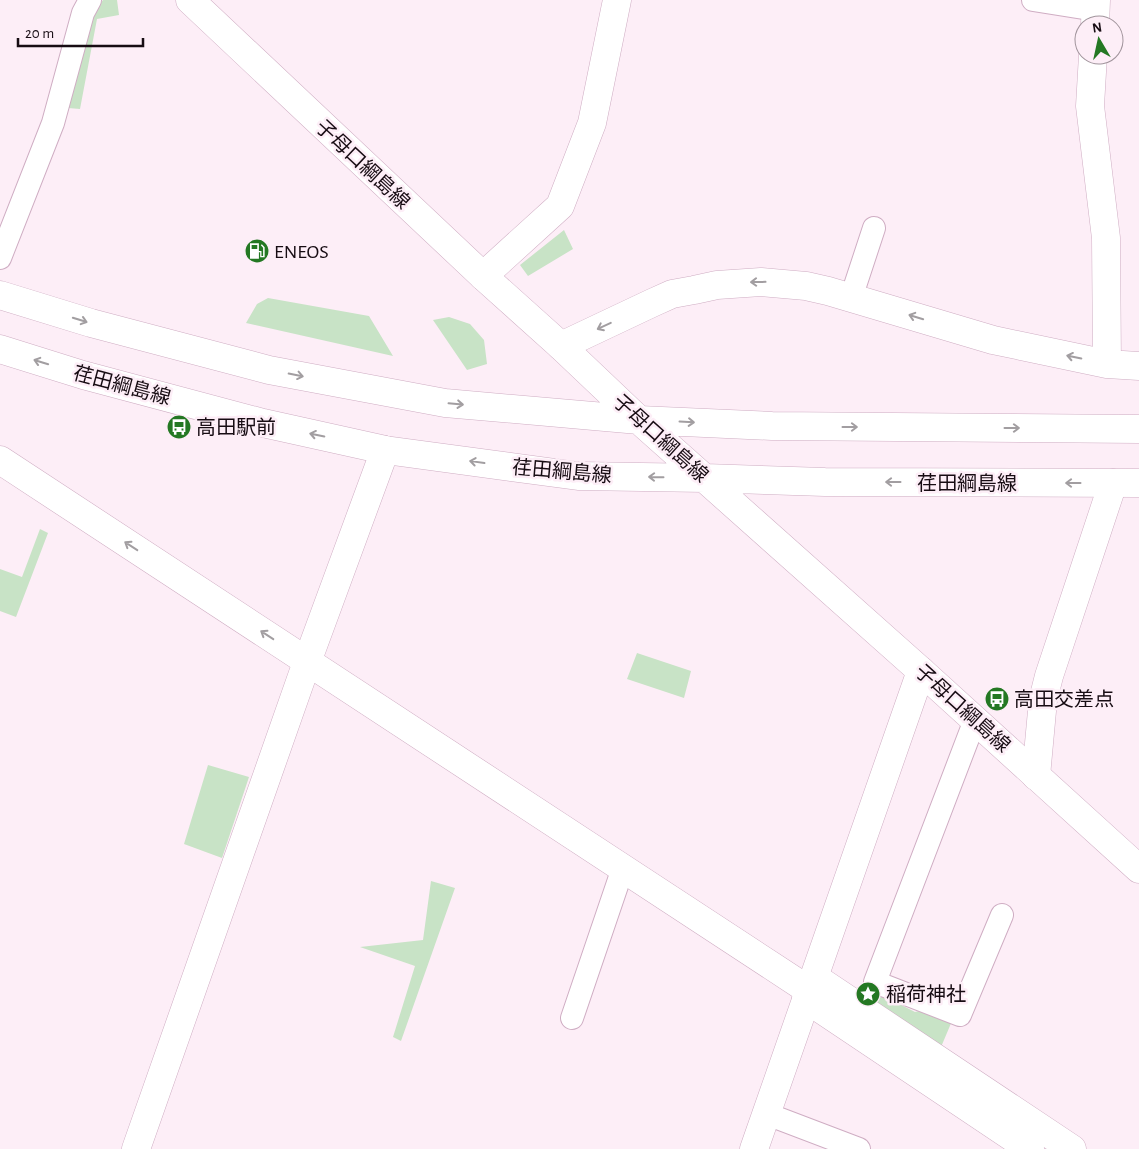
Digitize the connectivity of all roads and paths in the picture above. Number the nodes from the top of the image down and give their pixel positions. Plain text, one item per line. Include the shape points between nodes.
1 (90, 0) edge
2 (190, 0) edge
3 (617, 0) edge
4 (1033, 0) edge
5 (1096, 12) edge
6 (1092, 65) edge
7 (874, 228) dead end
8 (0, 258) edge
9 (482, 276) junction
10 (0, 295) edge
11 (851, 298) junction
12 (561, 346) junction
13 (0, 349) edge
14 (1107, 364) junction
15 (1139, 366) edge
16 (638, 420) junction
17 (1139, 429) edge
18 (385, 450) junction
19 (0, 460) edge
20 (705, 478) junction
21 (1126, 483) edge
22 (307, 662) junction
23 (921, 671) junction
24 (975, 720) junction
25 (1036, 776) junction
26 (623, 868) junction
27 (1139, 869) edge
28 (1002, 915) dead end
29 (810, 989) junction
30 (572, 1018) dead end
31 (767, 1114) junction
32 (136, 1149) edge
33 (754, 1149) edge
34 (859, 1149) edge
35 (1030, 1149) edge
36 (1072, 1149) edge

1 - 8 lane via 83,13 53,123
2 - 9 street, 子母口綱島線
3 - 9 street via 592,123 560,206
4 - 5 lane
6 - 14 street via 1090,106 1106,238
7 - 11 lane
9 - 12 street, 子母口綱島線
10 -> 16 street via 92,324 269,370 445,402
11 -> 12 street via 784,283 717,285 672,294
14 -> 11 street via 993,340
12 - 16 street, 子母口綱島線
18 -> 13 street, 荏田綱島線 via 263,423 83,375
14 - 15 street
16 -> 17 street via 772,426
16 - 20 street, 子母口綱島線
20 -> 18 street, 荏田綱島線 via 578,476
18 - 22 street
22 -> 19 street
21 -> 20 street, 荏田綱島線 via 824,482
20 - 23 street, 子母口綱島線
21 - 25 street via 1049,676 1043,700
22 - 26 street
22 - 32 street
23 - 24 street, 子母口綱島線
23 - 29 street
24 - 25 street, 子母口綱島線
24 - 28 lane via 875,982 960,1015
25 - 27 street, 子母口綱島線
26 - 29 street
26 - 30 lane
29 - 31 street
29 - 35 street
29 - 36 street
31 - 33 street
31 - 34 lane

